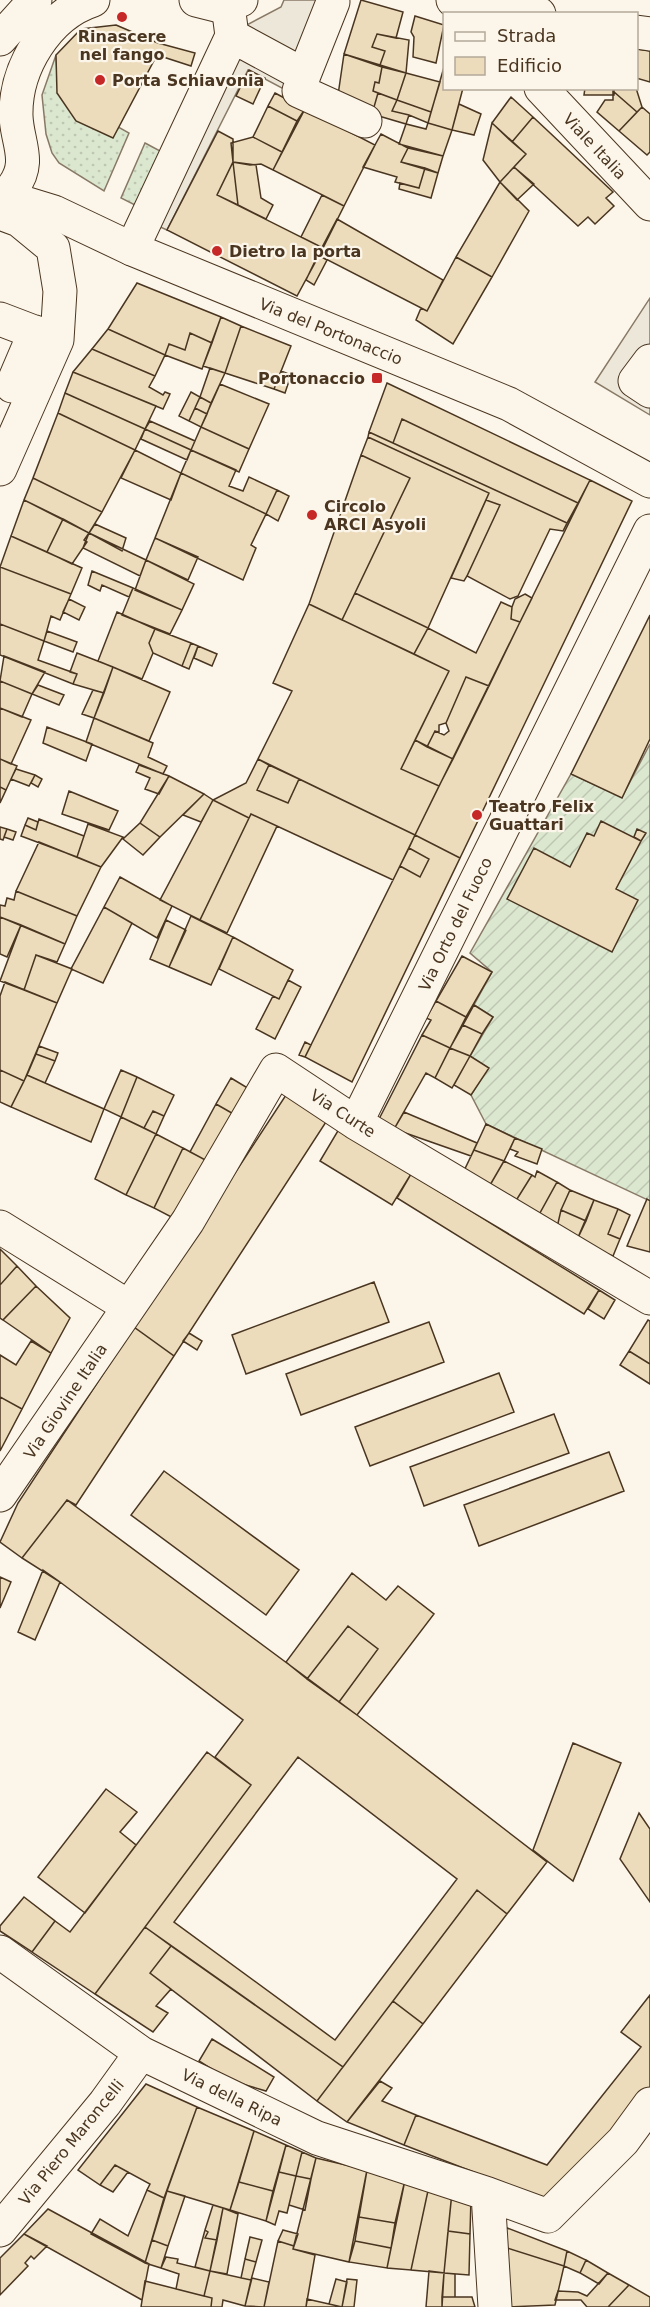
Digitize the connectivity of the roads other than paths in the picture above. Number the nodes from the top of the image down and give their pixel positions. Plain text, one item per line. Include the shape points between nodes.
1 (35, 0) edge
2 (93, 0) edge
3 (453, 0) edge
4 (470, 0) edge
5 (222, 2) edge
6 (333, 2) dead end
7 (468, 12) edge
8 (529, 12) edge
9 (232, 36) junction
10 (0, 39) edge
11 (304, 75) junction
12 (543, 90) edge
13 (365, 121) dead end
14 (2, 203) edge
15 (650, 204) edge
16 (132, 249) junction
17 (0, 319) edge
18 (46, 336) junction
19 (650, 361) edge
20 (650, 391) edge
21 (0, 415) edge
22 (0, 469) edge
23 (650, 481) edge
24 (650, 531) edge
25 (356, 1123) junction
26 (0, 1227) edge
27 (650, 1298) edge
28 (129, 1307) junction
29 (0, 1495) edge
30 (0, 1952) edge
31 (141, 2053) junction
32 (650, 2104) edge
33 (488, 2194) junction
34 (0, 2230) edge
35 (495, 2307) edge

1 - 10 street
2 - 14 street via 58,18 39,41 21,82 16,117 25,155 20,179
3 - 7 street
4 - 8 street
5 - 9 street
6 - 11 street
9 - 11 street
9 - 16 street
11 - 13 street via 299,91
12 - 15 street, Viale Italia
14 - 16 street, Via del Portonaccio via 54,212
14 - 18 street via 53,248 60,291
16 - 23 street, Via del Portonaccio via 509,404
17 - 18 street
18 - 21 street
18 - 22 street
19 - 20 street via 635,381
24 - 25 street, Via Orto del Fuoco
25 - 27 street, Via Curte
25 - 28 street, Via Curte via 276,1070 188,1221
26 - 28 street
28 - 29 street, Via Giovine Italia
30 - 31 street, Via della Ripa
31 - 33 street, Via della Ripa via 316,2138
31 - 34 street, Via Piero Maroncelli
32 - 33 street, Via della Ripa via 623,2141 548,2216
33 - 35 street

